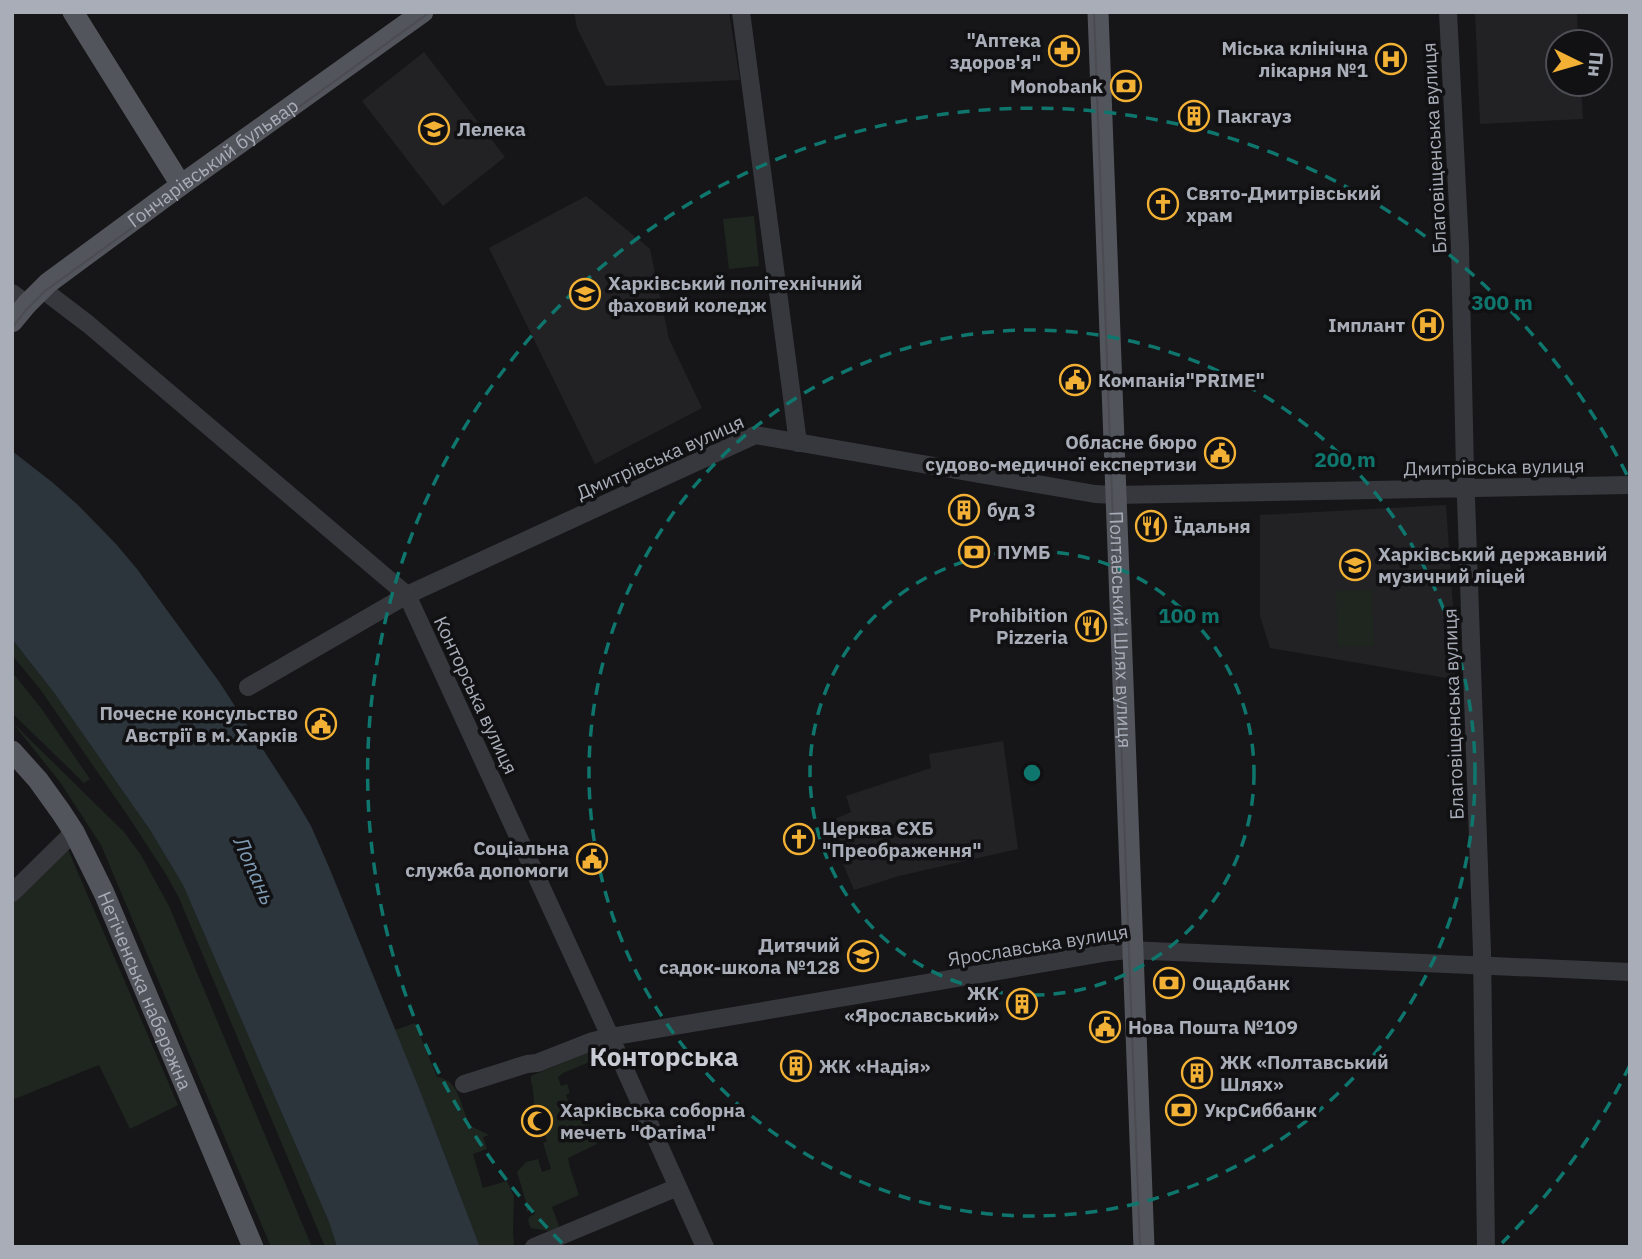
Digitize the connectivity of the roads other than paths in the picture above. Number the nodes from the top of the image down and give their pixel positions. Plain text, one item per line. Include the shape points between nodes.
1 (73, 12) edge
2 (423, 12) edge
3 (741, 12) edge
4 (1098, 12) edge
5 (1448, 12) edge
6 (181, 185) junction
7 (27, 295) edge
8 (12, 322) edge
9 (798, 443) junction
10 (1630, 485) edge
11 (1466, 489) junction
12 (1116, 495) junction
13 (407, 596) junction
14 (248, 687) dead end
15 (12, 751) edge
16 (74, 832) junction
17 (12, 893) edge
18 (1133, 950) junction
19 (1482, 967) junction
20 (1630, 972) edge
21 (610, 1037) junction
22 (464, 1084) dead end
23 (678, 1187) junction
24 (253, 1247) edge
25 (534, 1247) edge
26 (705, 1247) edge
27 (1144, 1247) edge
28 (1486, 1247) edge

1 - 6 main road
2 - 6 main road, Гончарівський бульвар
3 - 9 street
4 - 12 main road, Полтавський Шлях вулиця
5 - 11 street, Благовіщенська вулиця
6 - 7 main road, Гончарівський бульвар
7 - 8 main road, Гончарівський бульвар
7 - 13 street, Конторська вулиця via 98,332
9 - 12 street, Дмитрівська вулиця
9 - 13 street, Дмитрівська вулиця via 755,435
10 - 11 street, Дмитрівська вулиця
11 - 12 street, Дмитрівська вулиця
11 - 19 street, Благовіщенська вулиця
12 - 18 main road, Полтавський Шлях вулиця
13 - 14 street, Дмитрівська вулиця
13 - 21 street, Конторська вулиця
15 - 16 main road, Нетіченська набережна
16 - 17 street
16 - 24 main road, Нетіченська набережна
18 - 19 street, Ярославська вулиця
18 - 21 street, Ярославська вулиця
18 - 27 main road, Полтавський Шлях вулиця
19 - 20 street, Ярославська вулиця
19 - 28 street, Благовіщенська вулиця
21 - 22 street, Ярославська вулиця
21 - 23 street, Конторська вулиця
23 - 25 street
23 - 26 street, Конторська вулиця

